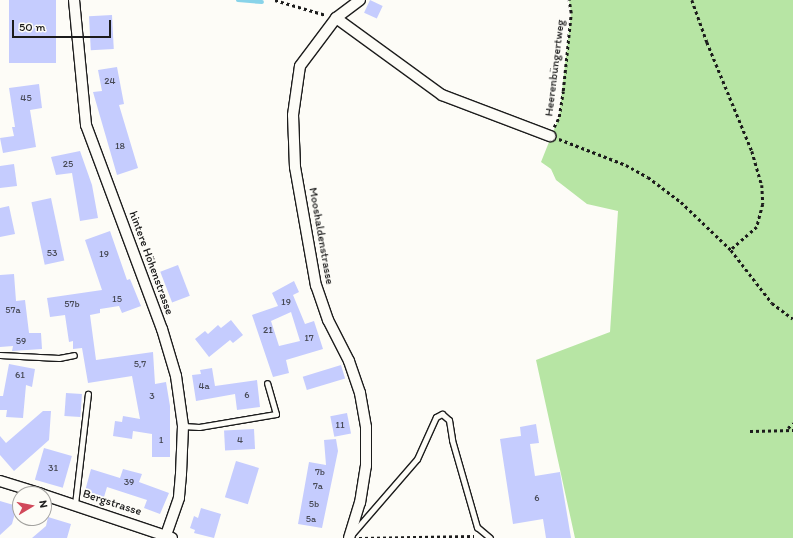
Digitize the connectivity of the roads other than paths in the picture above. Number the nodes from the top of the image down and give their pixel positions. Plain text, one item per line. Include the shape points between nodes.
1 (74, 0) edge
2 (360, 0) edge
3 (336, 18) junction
4 (550, 136) road end
5 (0, 355) edge
6 (74, 355) dead end
7 (267, 383) dead end
8 (88, 394) dead end
9 (183, 426) junction
10 (0, 481) edge
11 (17, 486) edge
12 (52, 497) edge
13 (75, 504) junction
14 (168, 537) edge
15 (349, 538) edge
16 (490, 538) edge

1 - 9 street, hintere Höhenstrasse via 86,125 162,329 176,376
2 - 3 street, Mooshaldenstrasse
3 - 4 street via 442,95
3 - 15 street, Mooshaldenstrasse via 300,66 293,115 295,167 314,280 328,320 349,361 360,394 366,427 366,466 360,503
5 - 6 lane via 59,358
7 - 9 lane via 276,414 199,427
8 - 13 lane
9 - 14 street, hintere Höhenstrasse via 180,498
10 - 11 street, Bergstrasse
12 - 13 street, Bergstrasse
13 - 14 street, Bergstrasse
15 - 16 lane via 417,459 436,417 442,414 449,420 452,440 477,527

